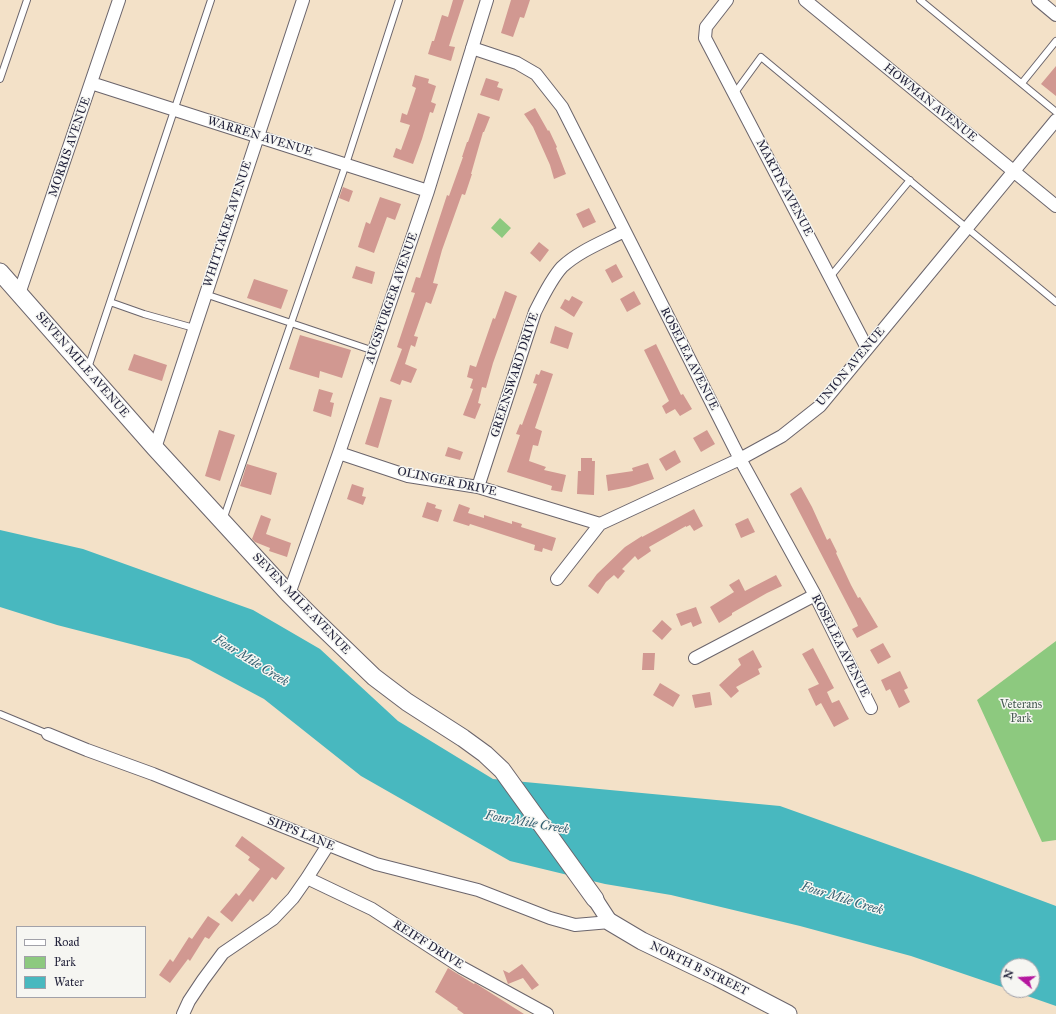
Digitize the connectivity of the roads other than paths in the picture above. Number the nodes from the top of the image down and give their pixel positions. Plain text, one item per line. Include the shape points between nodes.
1 (27, 0) edge
2 (211, 0) edge
3 (303, 0) edge
4 (399, 0) edge
5 (487, 0) edge
6 (728, 0) edge
7 (805, 0) edge
8 (920, 0) edge
9 (1038, 0) edge
10 (116, 1) edge
11 (1056, 14) edge
12 (1056, 41) edge
13 (472, 48) junction
14 (0, 79) edge
15 (91, 83) junction
16 (1022, 83) junction
17 (734, 94) junction
18 (174, 110) junction
19 (1056, 112) edge
20 (1056, 120) edge
21 (257, 137) junction
22 (346, 164) junction
23 (1014, 172) junction
24 (910, 180) junction
25 (428, 191) junction
26 (1056, 206) edge
27 (967, 228) junction
28 (624, 231) junction
29 (0, 272) edge
30 (830, 278) junction
31 (19, 294) junction
32 (205, 294) junction
33 (110, 302) junction
34 (1056, 302) edge
35 (291, 324) junction
36 (194, 328) junction
37 (867, 348) junction
38 (374, 351) junction
39 (87, 372) junction
40 (155, 448) junction
41 (339, 453) junction
42 (740, 459) junction
43 (478, 487) junction
44 (223, 521) junction
45 (600, 524) junction
46 (557, 579) dead end
47 (289, 594) junction
48 (815, 595) junction
49 (695, 658) dead end
50 (871, 708) dead end
51 (0, 714) edge
52 (48, 734) joint
53 (328, 844) junction
54 (307, 878) junction
55 (595, 899) joint
56 (610, 922) junction
57 (183, 1014) edge
58 (547, 1014) edge
59 (788, 1014) edge

1 - 14 lane
2 - 18 lane
3 - 21 street, WHITTAKER AVENUE
4 - 22 lane
5 - 13 street, AUGSPURGER AVENUE
6 - 17 street, MARTIN AVENUE via 706,27 705,38
7 - 23 street, HOWMAN AVENUE
8 - 16 lane
9 - 11 street
10 - 15 street, MORRIS AVENUE
12 - 16 lane
13 - 25 street, AUGSPURGER AVENUE
13 - 28 street, ROSELEA AVENUE via 517,63 536,74 562,107
15 - 18 street, WARREN AVENUE
15 - 31 street, MORRIS AVENUE
16 - 19 lane
17 - 24 lane via 761,57
17 - 30 street, MARTIN AVENUE
18 - 21 street, WARREN AVENUE
18 - 33 lane
20 - 23 street, UNION AVENUE
21 - 22 street, WARREN AVENUE
21 - 32 street, WHITTAKER AVENUE
22 - 25 street, WARREN AVENUE
22 - 35 lane
23 - 26 street, HOWMAN AVENUE
23 - 27 street, UNION AVENUE
24 - 27 lane
24 - 30 lane
25 - 38 street, AUGSPURGER AVENUE
27 - 34 lane
27 - 37 street, UNION AVENUE
28 - 42 street, ROSELEA AVENUE
28 - 43 street, GREENSWARD DRIVE via 584,251 562,268 548,288 535,312
29 - 31 main road, SEVEN MILE AVENUE
30 - 37 street, MARTIN AVENUE
31 - 39 main road, SEVEN MILE AVENUE
32 - 35 lane
32 - 36 street, WHITTAKER AVENUE
33 - 36 lane
33 - 39 lane
35 - 38 lane
35 - 44 lane
36 - 40 street, WHITTAKER AVENUE
37 - 42 street, UNION AVENUE via 820,406 782,436
38 - 41 street, AUGSPURGER AVENUE
39 - 40 main road, SEVEN MILE AVENUE
40 - 44 main road, SEVEN MILE AVENUE
41 - 43 street, OLINGER DRIVE via 408,476
41 - 47 street, AUGSPURGER AVENUE
42 - 45 street, UNION AVENUE
42 - 48 street, ROSELEA AVENUE
43 - 45 street, OLINGER DRIVE
44 - 47 main road, SEVEN MILE AVENUE
45 - 46 street, UNION AVENUE
47 - 55 main road, SEVEN MILE AVENUE via 374,677 463,738 502,770
48 - 49 street
48 - 50 street, ROSELEA AVENUE
51 - 52 lane, SIPPS LANE
52 - 53 street, SIPPS LANE
53 - 54 street
53 - 56 street, SIPPS LANE via 376,864 478,890 575,925
54 - 57 street via 272,919 223,953 189,1001
54 - 58 street, REIFF DRIVE via 372,909 461,967
55 - 56 street, SEVEN MILE AVENUE
56 - 59 main road, NORTH B STREET via 642,941

